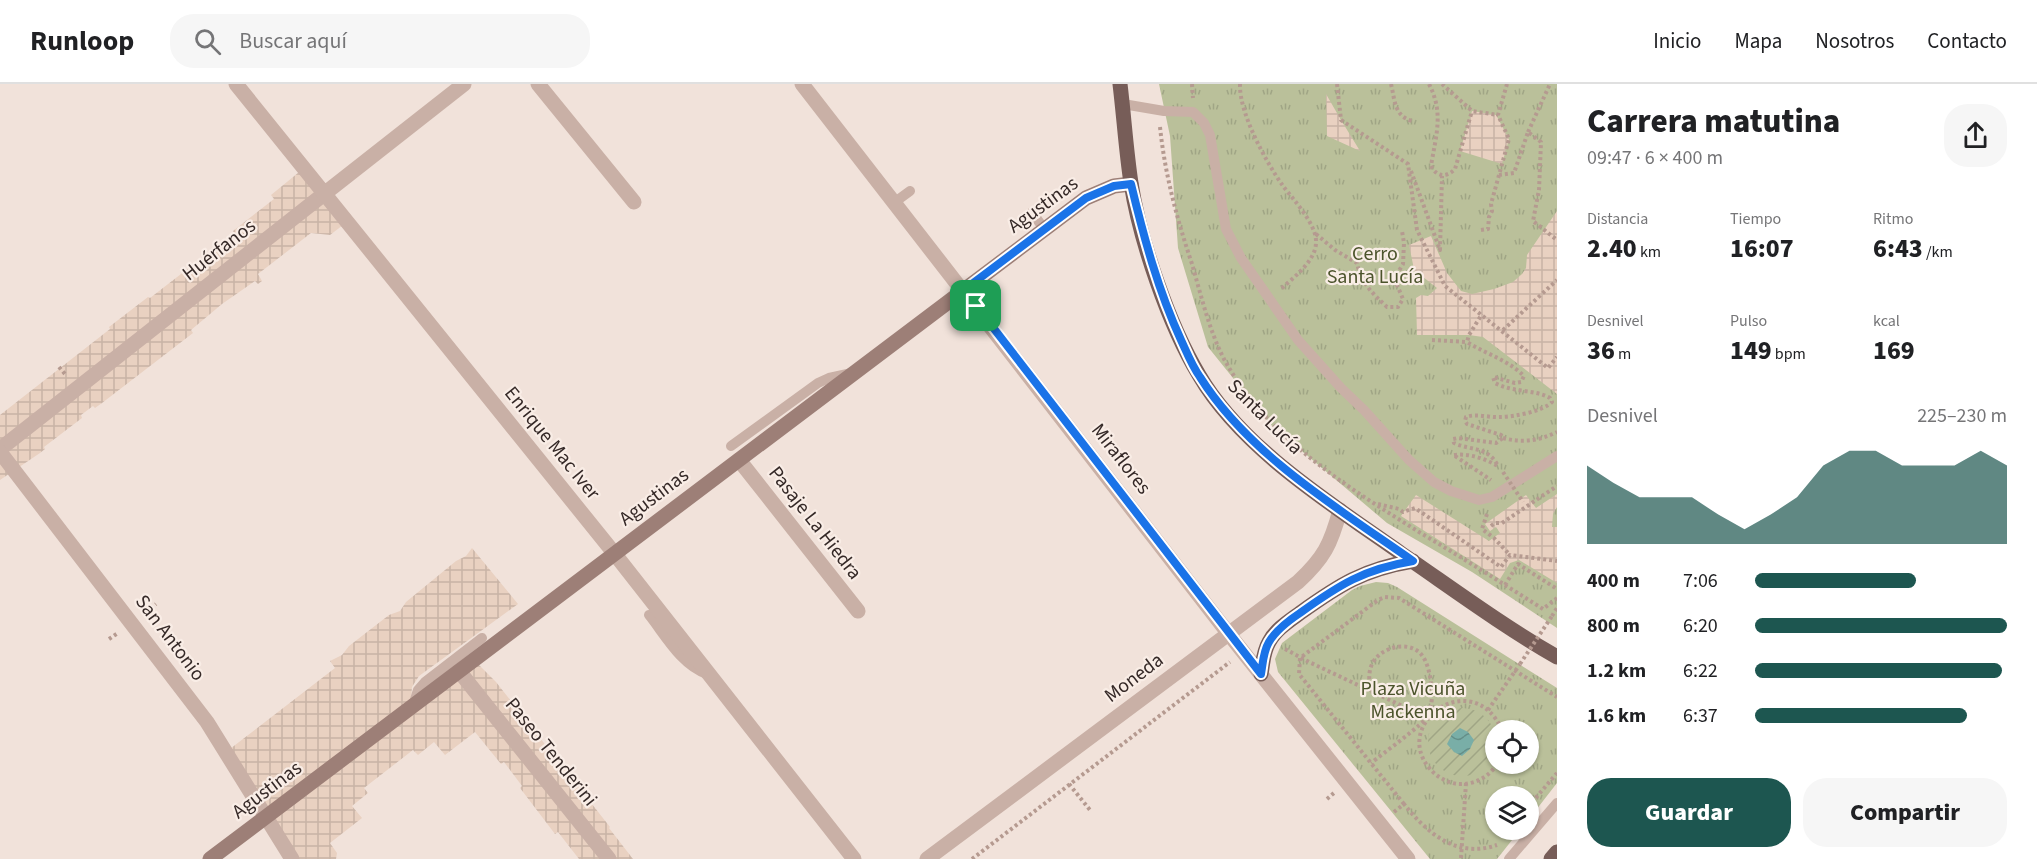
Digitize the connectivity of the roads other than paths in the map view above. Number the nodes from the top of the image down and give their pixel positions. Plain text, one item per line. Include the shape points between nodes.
1 (236, 84) edge
2 (464, 84) edge
3 (538, 84) edge
4 (802, 84) edge
5 (1120, 84) edge
6 (1123, 104) junction
7 (1131, 184) junction
8 (910, 191) dead end
9 (324, 194) junction
10 (634, 202) dead end
11 (895, 202) junction
12 (1032, 213) dead end
13 (1044, 229) junction
14 (964, 290) junction
15 (0, 451) edge
16 (735, 453) junction
17 (1557, 456) edge
18 (1340, 510) junction
19 (614, 553) junction
20 (1413, 561) junction
21 (858, 611) dead end
22 (649, 615) dead end
23 (1228, 633) junction
24 (482, 638) dead end
25 (1557, 657) edge
26 (459, 671) junction
27 (1261, 674) junction
28 (710, 675) junction
29 (413, 706) junction
30 (1557, 803) edge
31 (266, 817) junction
32 (1557, 852) edge
33 (210, 859) edge
34 (292, 859) edge
35 (609, 859) edge
36 (854, 859) edge
37 (927, 859) edge
38 (1408, 859) edge
39 (1509, 859) edge
40 (1551, 859) edge

1 - 9 street, Enrique Mac Iver
2 - 9 street, Huérfanos
3 - 10 street
4 - 11 street, Miraflores
5 - 6 main road, Santa Lucía
6 - 7 main road, Santa Lucía
6 - 17 lane via 1193,112 1204,123 1210,135 1226,229 1240,258 1298,340 1434,482 1450,492 1479,500 1492,497
7 - 13 main road, Agustinas via 1114,186 1086,198
7 - 18 main road, Santa Lucía via 1157,281 1200,377 1224,410 1257,444
8 - 11 lane
9 - 15 street, Huérfanos
9 - 19 street, Enrique Mac Iver
11 - 14 street, Miraflores
12 - 13 lane
13 - 14 main road, Agustinas
14 - 16 main road, Agustinas via 855,372
14 - 23 street, Miraflores
15 - 31 street, San Antonio via 201,714
16 - 19 main road, Agustinas
16 - 21 street, Pasaje La Hiedra
18 - 20 main road, Santa Lucía
18 - 23 street, Moneda via 1325,553 1314,567
19 - 26 main road, Agustinas
19 - 28 street, Enrique Mac Iver
20 - 25 main road, Santa Lucía
20 - 27 main road via 1373,569 1351,579 1288,622 1264,651
22 - 28 lane via 686,661
23 - 27 street, Miraflores
23 - 37 street, Moneda
24 - 29 lane via 425,682
26 - 29 main road, Agustinas
26 - 35 street, Paseo Tenderini
27 - 38 street, Miraflores
28 - 36 street, Enrique Mac Iver
29 - 31 main road, Agustinas
30 - 39 lane
31 - 33 main road, Agustinas
31 - 34 street, San Antonio
32 - 40 main road

